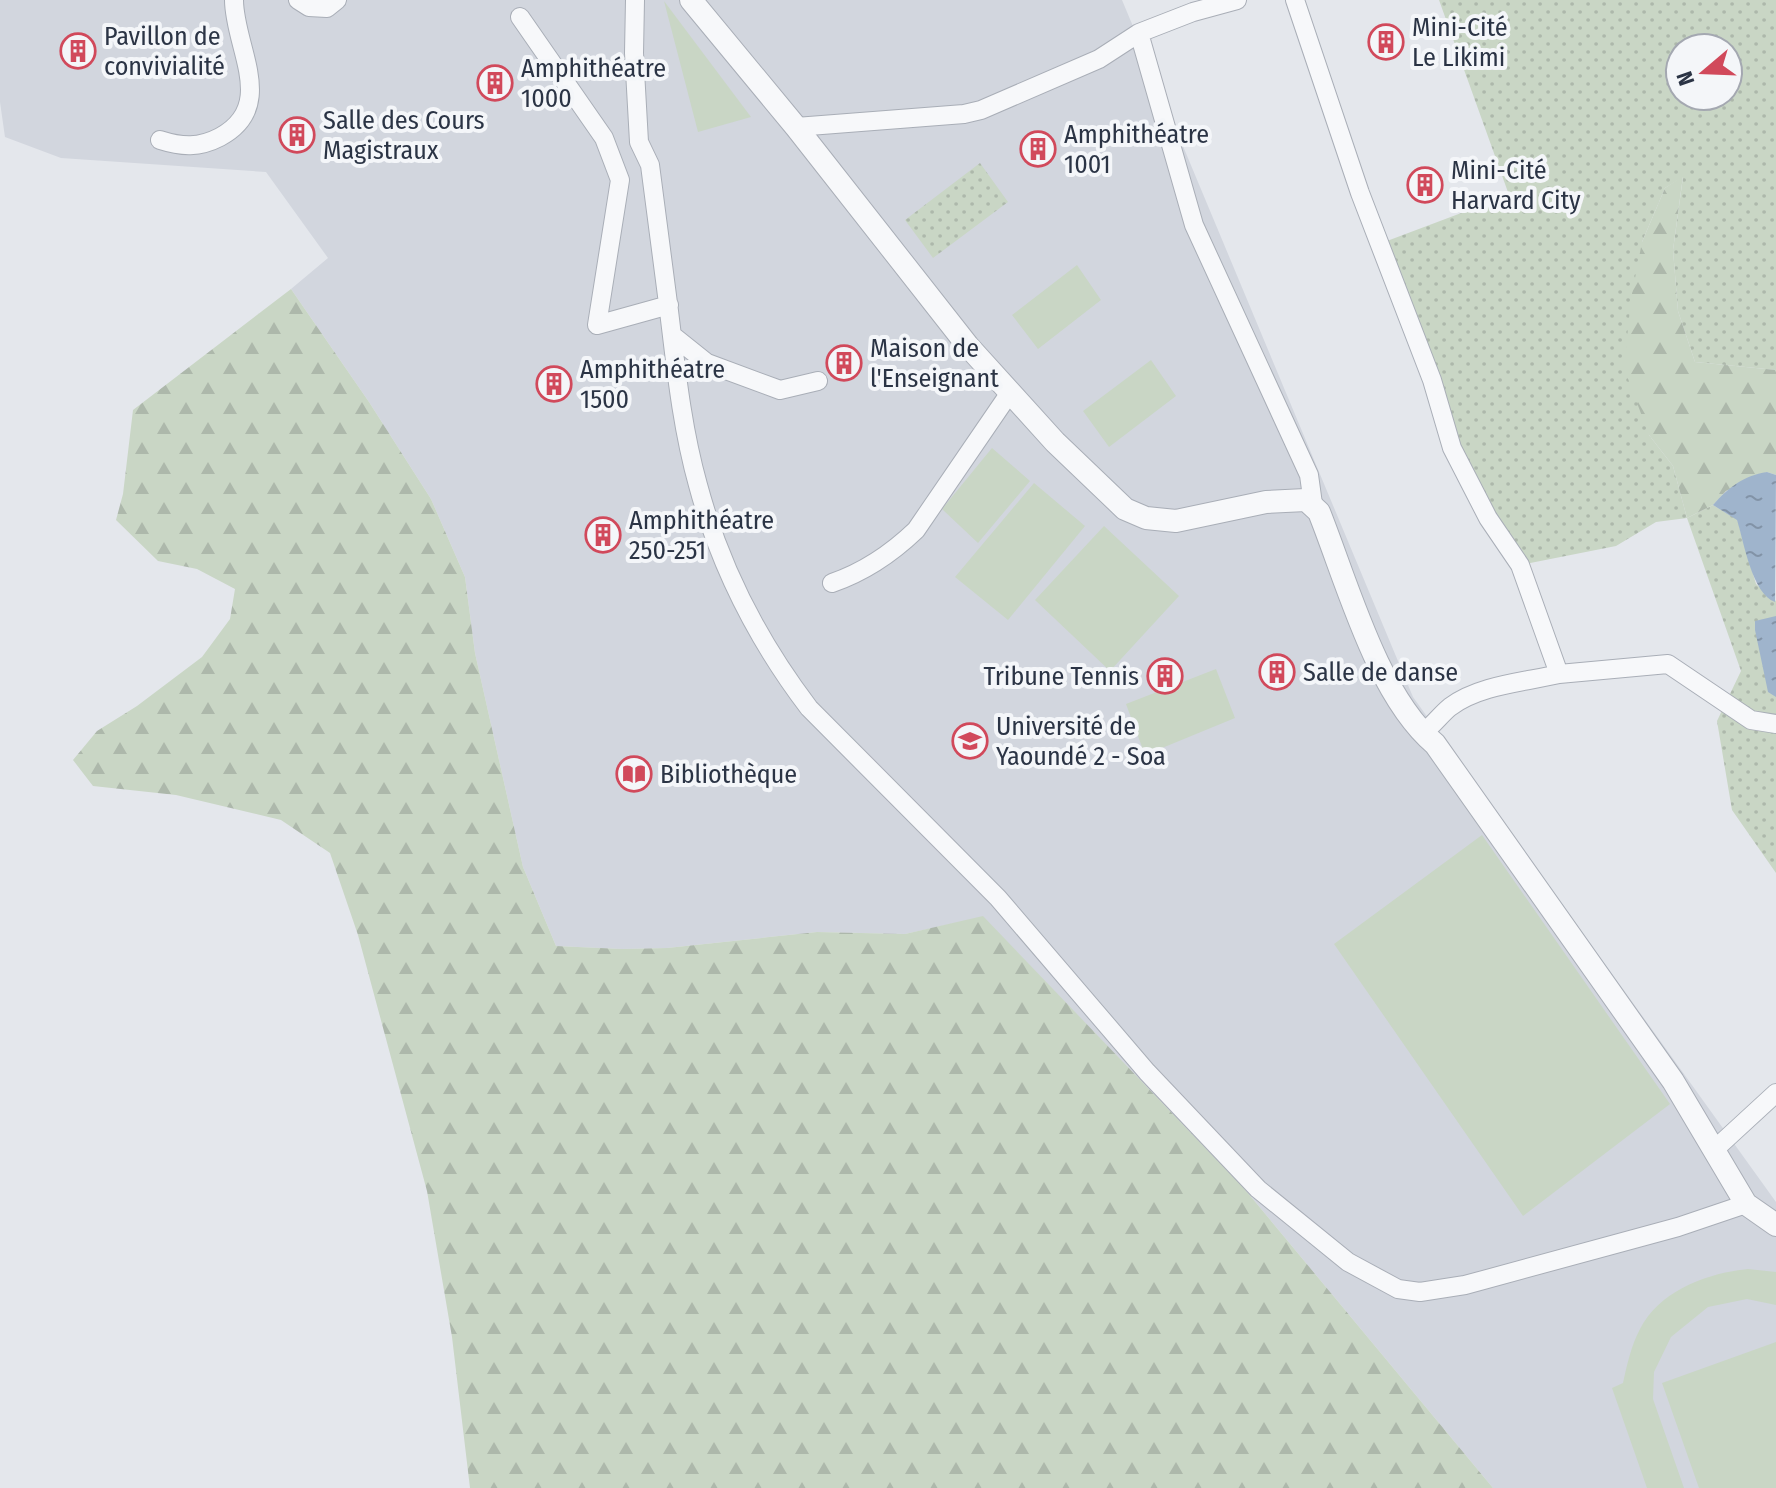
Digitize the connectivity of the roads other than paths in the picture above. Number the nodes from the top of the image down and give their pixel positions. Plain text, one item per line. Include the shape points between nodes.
1 (234, 0) edge
2 (298, 0) edge
3 (337, 0) edge
4 (635, 0) edge
5 (691, 0) edge
6 (1237, 0) edge
7 (1295, 0) edge
8 (520, 17) dead end
9 (1139, 33) junction
10 (796, 127) junction
11 (160, 140) dead end
12 (669, 305) junction
13 (672, 335) junction
14 (818, 381) dead end
15 (1009, 394) junction
16 (1313, 504) junction
17 (832, 583) dead end
18 (1559, 674) junction
19 (1776, 724) edge
20 (1422, 733) junction
21 (1776, 1093) edge
22 (1714, 1150) junction
23 (1746, 1204) junction
24 (1776, 1225) edge

1 - 11 street via 251,89 248,107 235,127 198,145
2 - 3 street via 327,8
4 - 12 street via 639,142 650,165
5 - 10 street
6 - 9 street
7 - 18 street via 1452,448 1488,518 1520,565
8 - 12 street via 604,138 620,180 597,325
9 - 10 street via 1099,59 981,110
9 - 16 street via 1194,225 1309,475
10 - 15 street
12 - 13 street
13 - 14 street via 707,363 780,390
13 - 23 street via 687,438 710,523 746,613 782,672 849,750 998,898 1215,1145 1297,1223 1348,1262 1398,1289 1420,1292 1507,1274
15 - 16 street via 1099,487 1125,509 1146,518 1176,521 1266,502
15 - 17 street via 916,530 855,575
16 - 20 street via 1384,674
18 - 19 street via 1668,664 1751,720
18 - 20 street via 1465,699
20 - 22 street via 1435,744 1632,1021
21 - 22 street
22 - 23 street
23 - 24 street

